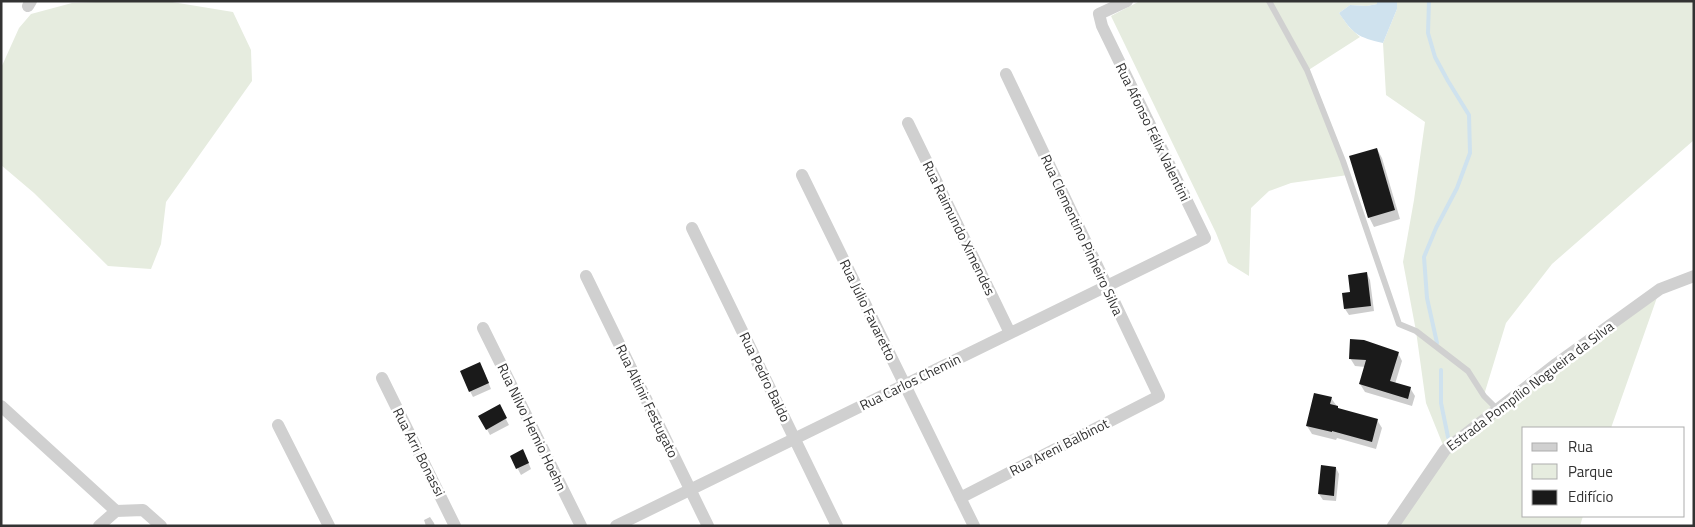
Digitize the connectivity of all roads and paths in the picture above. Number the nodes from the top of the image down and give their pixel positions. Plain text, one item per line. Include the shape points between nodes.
1 (1127, 1) edge
2 (1268, 1) edge
3 (1006, 74) dead end
4 (908, 123) dead end
5 (802, 175) dead end
6 (692, 228) dead end
7 (1204, 238) joint
8 (586, 276) dead end
9 (1694, 276) edge
10 (1107, 286) junction
11 (483, 328) dead end
12 (1010, 333) junction
13 (382, 378) dead end
14 (904, 385) junction
15 (1159, 396) joint
16 (1, 406) edge
17 (1498, 410) junction
18 (278, 425) dead end
19 (795, 438) junction
20 (691, 489) junction
21 (960, 498) junction
22 (116, 511) junction
23 (98, 526) edge
24 (161, 526) edge
25 (329, 526) edge
26 (455, 526) edge
27 (581, 526) edge
28 (616, 526) edge
29 (708, 526) edge
30 (838, 526) edge
31 (974, 526) edge
32 (1393, 526) edge

1 - 7 street, Rua Afonso Félix Valentini via 1099,14 1102,26
2 - 17 lane via 1307,70 1399,324 1416,331 1468,371 1484,396
3 - 10 street, Rua Clementino Pinheiro Silva
4 - 12 street, Rua Raimundo Ximendes
5 - 14 street, Rua Júlio Favaretto
6 - 19 street, Rua Pedro Baldo
7 - 10 street, Rua Carlos Chemin
8 - 20 street, Rua Altinir Festugato
9 - 17 street, Estrada Pompílio Nogueira da Silva via 1660,289
10 - 12 street, Rua Carlos Chemin
10 - 15 street, Rua Clementino Pinheiro Silva
11 - 27 street, Rua Nilvo Hemio Hoehn
12 - 14 street, Rua Carlos Chemin
13 - 26 street, Rua Arri Bonassi
14 - 19 street, Rua Carlos Chemin
14 - 21 street, Rua Júlio Favaretto
15 - 21 street, Rua Areni Balbinot
16 - 22 street
17 - 32 street, Estrada Pompílio Nogueira da Silva via 1445,450
18 - 25 street
19 - 20 street, Rua Carlos Chemin
19 - 30 street, Rua Pedro Baldo
20 - 28 street, Rua Carlos Chemin
20 - 29 street, Rua Altinir Festugato
21 - 31 street, Rua Júlio Favaretto
22 - 23 street
22 - 24 street via 143,510

